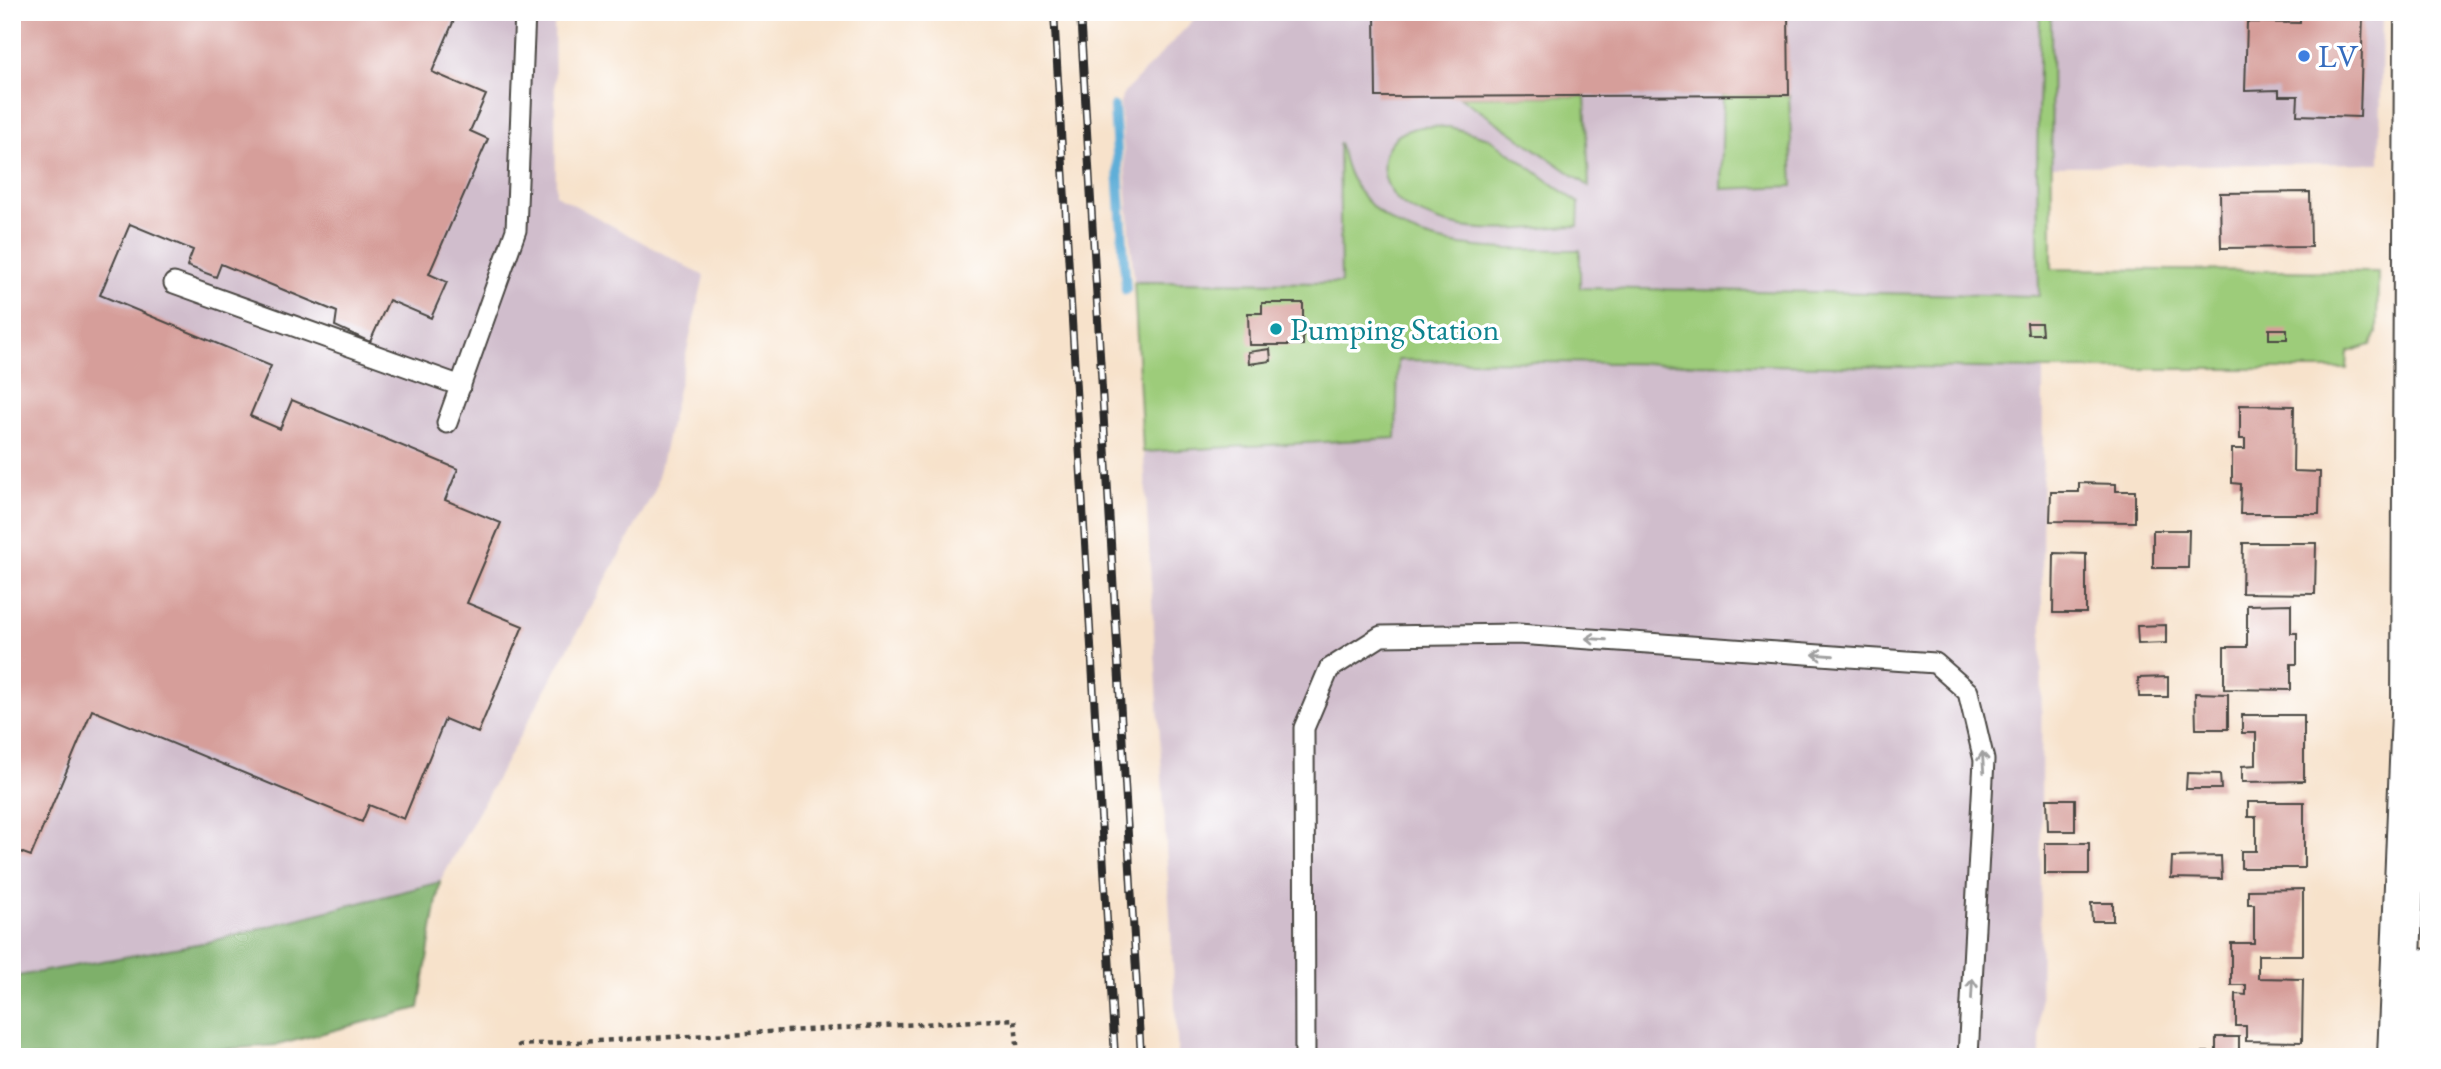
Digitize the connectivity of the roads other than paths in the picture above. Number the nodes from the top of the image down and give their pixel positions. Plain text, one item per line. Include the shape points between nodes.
1 (525, 12) edge
2 (2414, 12) edge
3 (174, 282) dead end
4 (461, 386) junction
5 (447, 424) dead end
6 (2406, 872) junction
7 (2429, 1044) edge
8 (1305, 1057) edge
9 (1968, 1057) edge
10 (2397, 1057) edge

1 - 4 lane via 516,230
2 - 6 main road via 2411,713
3 - 4 lane
4 - 5 lane
6 - 7 main road
6 - 10 main road
9 -> 8 lane via 1984,760 1968,692 1934,663 1518,634 1381,636 1329,669 1304,728

